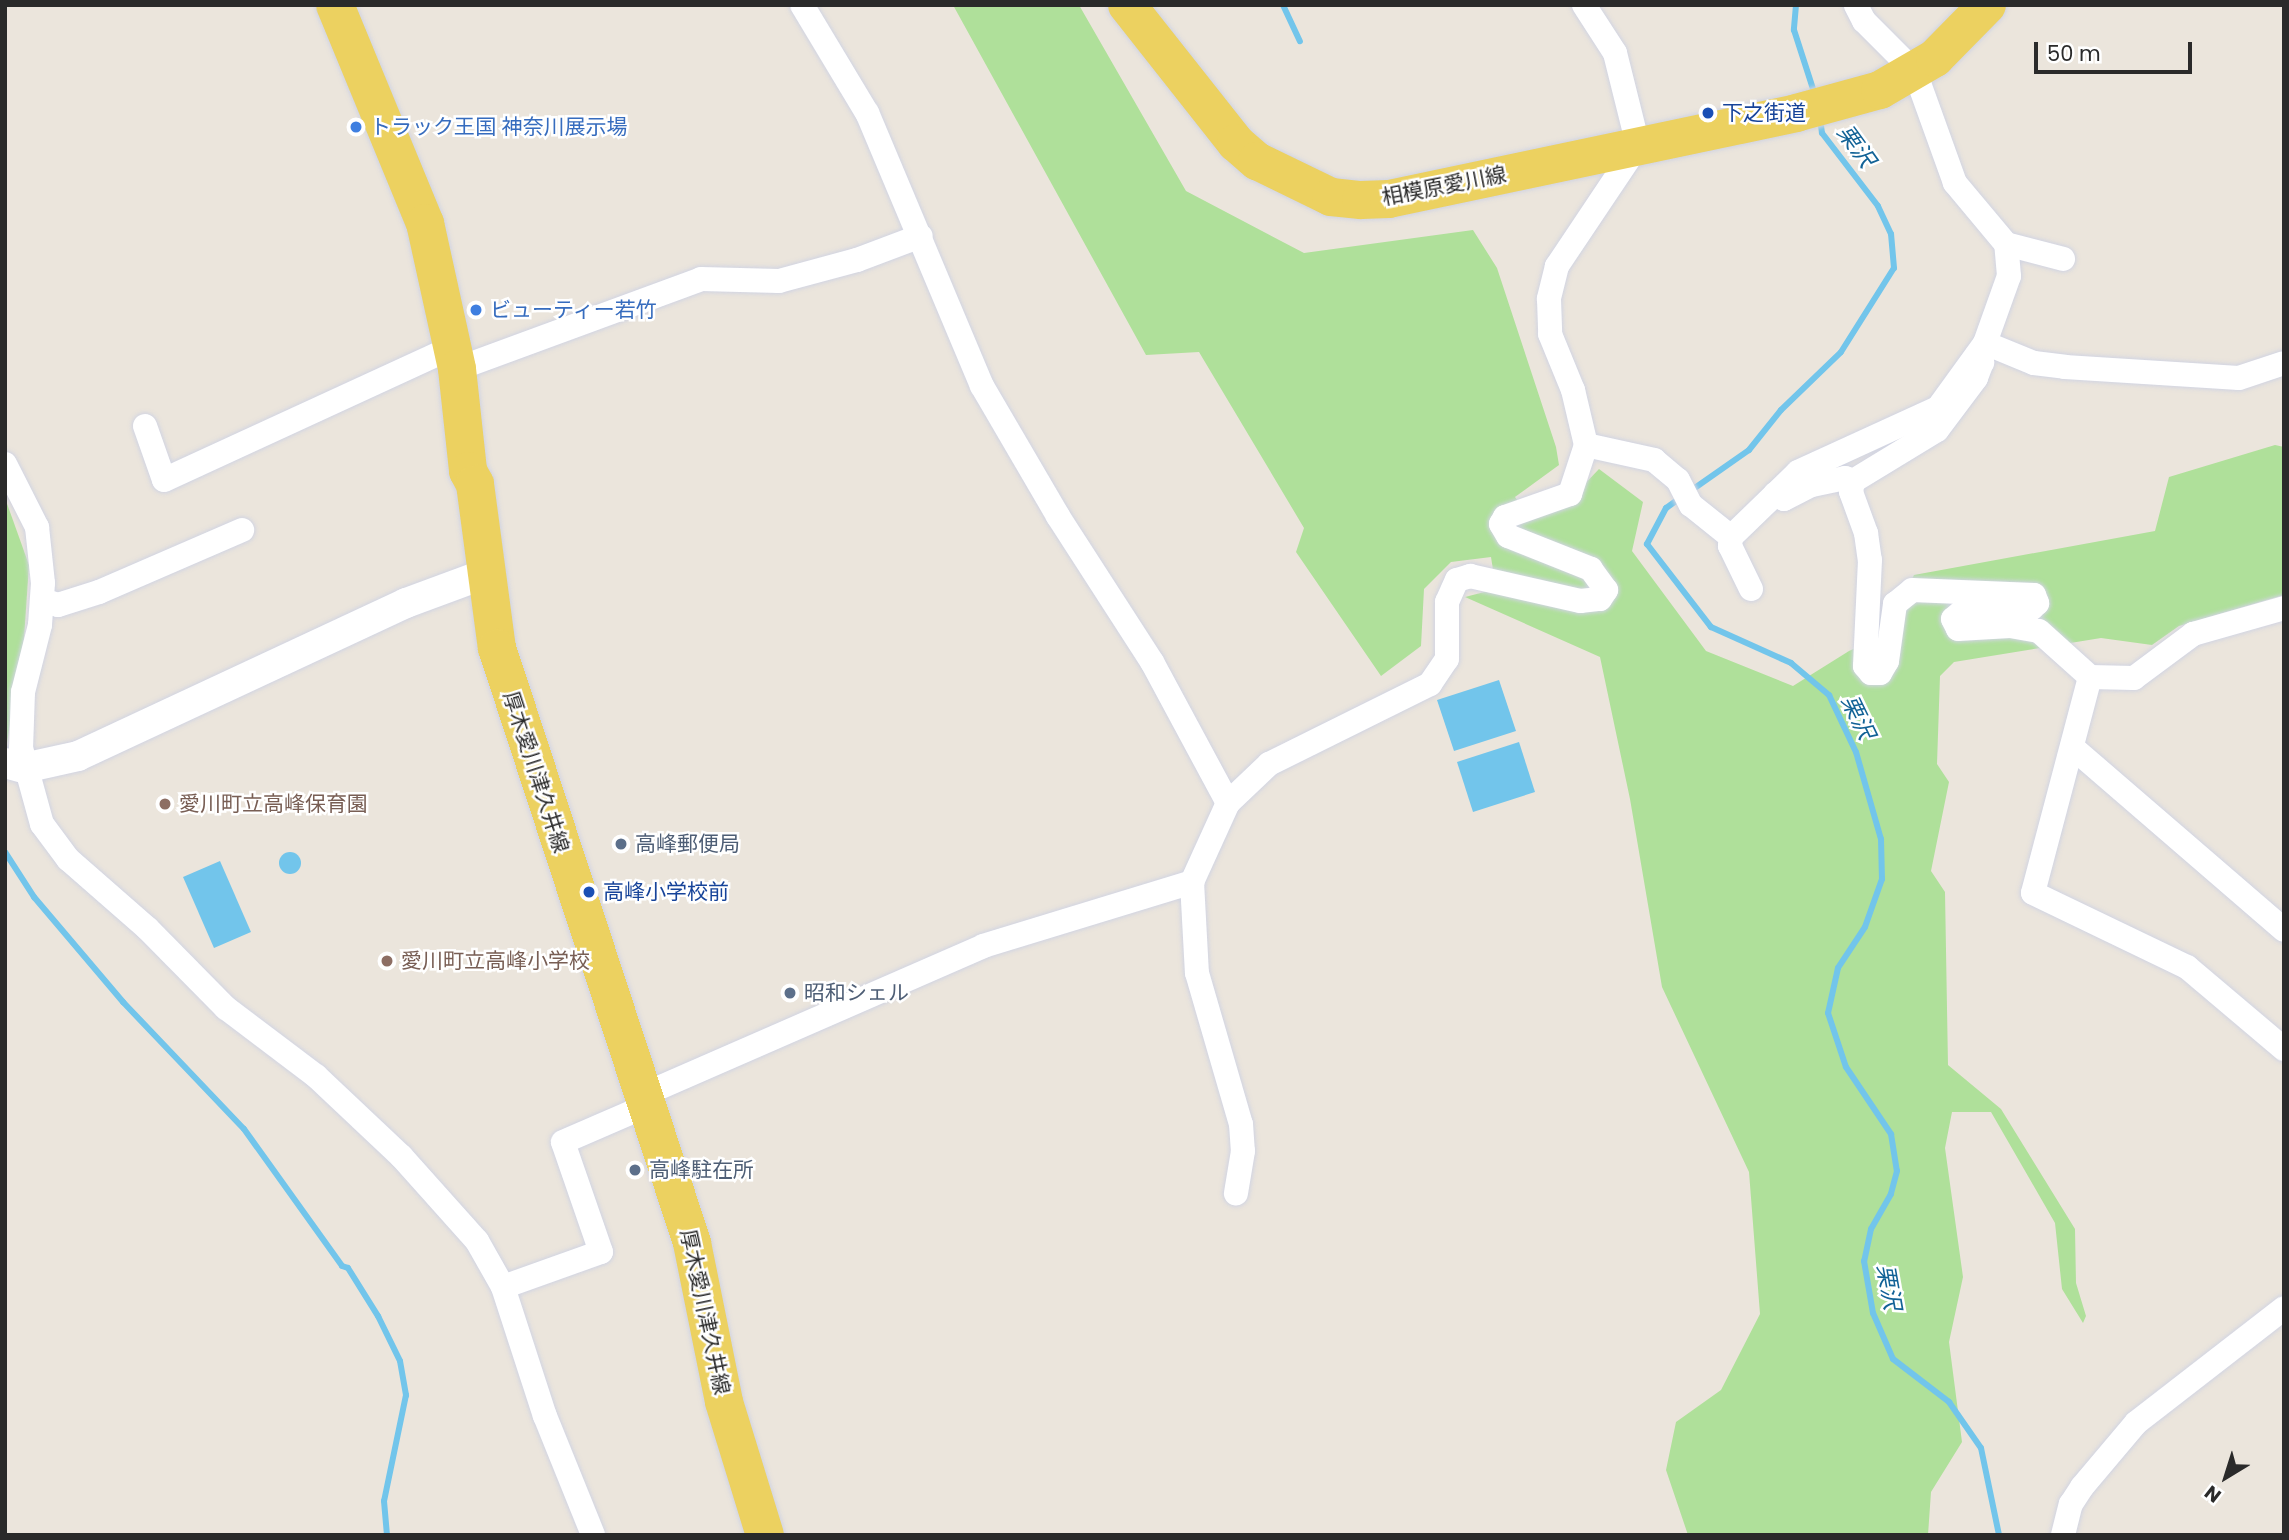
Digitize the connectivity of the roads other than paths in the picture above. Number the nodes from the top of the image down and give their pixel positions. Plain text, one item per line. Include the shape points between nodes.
1 (335, 5) edge
2 (802, 5) edge
3 (1127, 5) edge
4 (1584, 5) edge
5 (1856, 5) edge
6 (1987, 5) edge
7 (1915, 72) junction
8 (1638, 145) junction
9 (920, 236) junction
10 (2006, 244) junction
11 (2063, 259) dead end
12 (1981, 349) junction
13 (454, 359) junction
14 (2284, 363) edge
15 (145, 426) dead end
16 (1586, 445) junction
17 (5, 464) edge
18 (1853, 481) junction
19 (1775, 494) junction
20 (242, 530) dead end
21 (1731, 537) junction
22 (487, 573) junction
23 (1751, 589) dead end
24 (42, 600) junction
25 (2284, 608) edge
26 (2090, 677) junction
27 (2072, 747) junction
28 (15, 766) edge
29 (1228, 803) junction
30 (1192, 882) junction
31 (2284, 930) edge
32 (2284, 1049) edge
33 (647, 1099) junction
34 (1236, 1193) dead end
35 (503, 1287) junction
36 (2284, 1308) edge
37 (593, 1535) edge
38 (765, 1535) edge
39 (2063, 1535) edge

1 - 13 main road, 厚木愛川津久井線 via 425,223
2 - 9 street via 867,114
3 - 8 main road, 相模原愛川線 via 1236,144 1285,178 1331,197 1389,199
4 - 8 street via 1615,53
5 - 7 street via 1864,21
6 - 7 main road, 相模原愛川線 via 1952,44
7 - 8 main road, 相模原愛川線 via 1880,90 1812,110
7 - 10 street via 1955,183
8 - 16 street via 1566,251 1549,299 1550,334 1573,390
9 - 13 street via 798,277 701,279
9 - 29 street via 982,386 1152,662
10 - 11 street
10 - 12 street via 2010,276
12 - 14 street via 2034,363 2239,378
12 - 18 street via 1976,378 1937,430
12 - 19 street via 1938,408 1798,472
13 - 15 street via 272,420 164,480
13 - 22 main road, 厚木愛川津久井線
16 - 21 street via 1604,445 1654,460 1678,480 1690,505
16 - 29 street via 1570,494 1505,517 1501,524 1508,536 1591,569 1606,590 1600,599 1580,601 1470,576 1457,580 1447,602 1447,659 1430,684 1269,764
17 - 24 street via 37,527
18 - 19 street via 1845,478 1812,485 1784,499
18 - 26 street via 1851,492 1870,560 1865,666 1871,673 1880,673 1887,661 1895,604 1912,590 1924,590 2034,595 2037,603 2032,608 1960,613 1953,625 1958,629 2010,626 2039,631
19 - 21 street
20 - 24 street via 99,592 58,605
21 - 23 street via 1730,546
22 - 28 street via 406,603 78,756
22 - 33 main road, 厚木愛川津久井線 via 498,648 525,740
24 - 28 street via 23,692
25 - 26 street via 2193,634 2134,678
26 - 27 street
27 - 31 street
27 - 32 street via 2033,893 2187,967
28 - 35 street via 42,824 68,859 148,929 226,1008 316,1076 401,1156 477,1241
29 - 30 street
30 - 33 street via 983,946
30 - 34 street via 1197,973 1241,1124 1243,1151
33 - 35 street via 563,1142 601,1252
33 - 38 main road, 厚木愛川津久井線 via 692,1242 724,1402
35 - 37 street via 545,1416
36 - 39 street via 2137,1423 2082,1486 2071,1504

